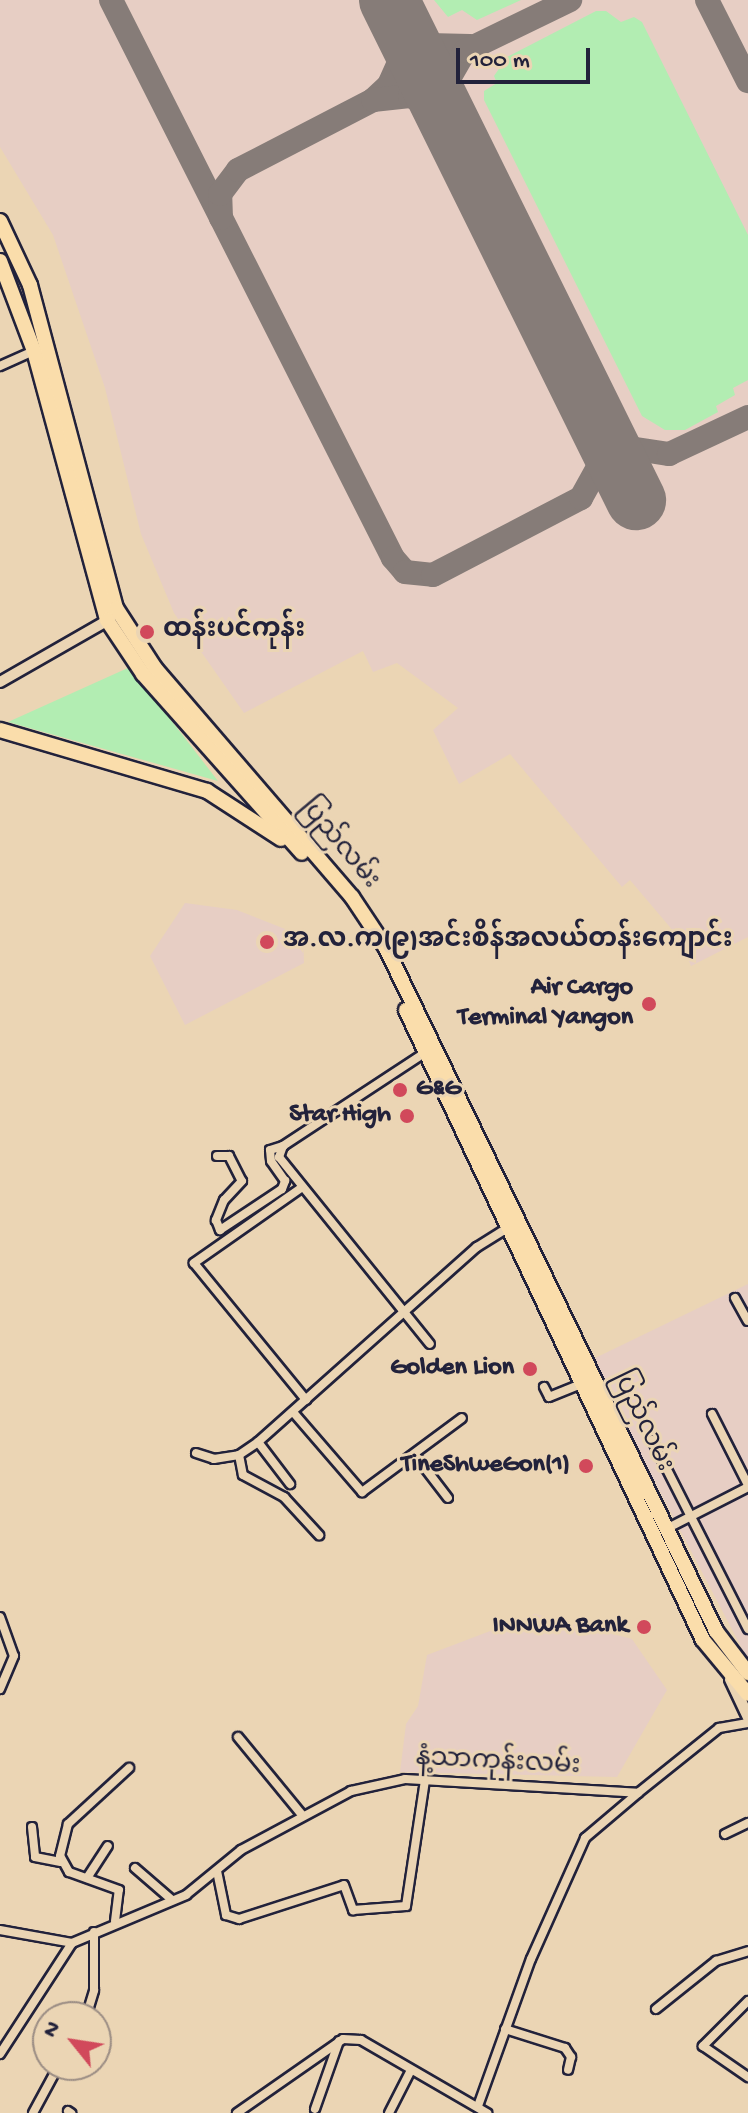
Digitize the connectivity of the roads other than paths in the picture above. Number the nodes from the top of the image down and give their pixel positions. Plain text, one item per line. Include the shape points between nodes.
1 (0, 221) edge
2 (0, 261) edge
3 (34, 351) junction
4 (0, 366) edge
5 (113, 617) junction
6 (0, 682) edge
7 (0, 730) edge
8 (307, 858) junction
9 (426, 1052) junction
10 (283, 1146) junction
11 (217, 1156) dead end
12 (301, 1188) junction
13 (509, 1227) junction
14 (735, 1298) dead end
15 (401, 1314) junction
16 (748, 1321) edge
17 (430, 1344) dead end
18 (579, 1385) junction
19 (544, 1387) dead end
20 (306, 1400) junction
21 (293, 1412) junction
22 (712, 1414) dead end
23 (462, 1418) dead end
24 (652, 1440) dead end
25 (258, 1442) junction
26 (196, 1453) dead end
27 (239, 1455) junction
28 (415, 1455) junction
29 (290, 1484) dead end
30 (748, 1486) edge
31 (448, 1498) dead end
32 (691, 1516) junction
33 (666, 1529) junction
34 (319, 1535) dead end
35 (0, 1617) edge
36 (748, 1629) edge
37 (726, 1671) junction
38 (748, 1673) edge
39 (0, 1689) edge
40 (748, 1694) edge
41 (748, 1720) edge
42 (238, 1737) dead end
43 (129, 1768) dead end
44 (425, 1780) junction
45 (638, 1793) junction
46 (303, 1816) junction
47 (748, 1823) edge
48 (32, 1827) dead end
49 (725, 1834) dead end
50 (108, 1846) dead end
51 (61, 1862) junction
52 (135, 1868) dead end
53 (217, 1871) junction
54 (87, 1878) junction
55 (172, 1900) junction
56 (115, 1921) junction
57 (0, 1930) edge
58 (94, 1932) junction
59 (72, 1943) junction
60 (748, 1951) edge
61 (91, 2001) edge
62 (748, 2001) edge
63 (656, 2009) dead end
64 (505, 2029) junction
65 (339, 2041) junction
66 (0, 2054) edge
67 (568, 2070) dead end
68 (410, 2072) junction
69 (748, 2077) edge
70 (50, 2081) edge
71 (245, 2106) junction
72 (478, 2106) junction
73 (315, 2109) dead end
74 (33, 2113) edge
75 (237, 2113) edge
76 (253, 2113) edge
77 (389, 2113) edge
78 (487, 2113) edge

1 - 5 highway, ပြည်လမ်း via 30,285
2 - 3 highway, ပြည်လမ်း
3 - 4 street
3 - 5 highway, ပြည်လမ်း
5 - 6 street
5 - 8 highway, ပြည်လမ်း via 143,674
5 - 33 highway, ပြည်လမ်း via 352,897 386,948
7 - 8 highway via 207,791
8 - 9 highway, ပြည်လမ်း via 365,929
9 - 10 street
9 - 13 highway, ပြည်လမ်း
10 - 11 street via 270,1150 285,1181 282,1189 220,1230 216,1220 224,1200 242,1181 229,1156
10 - 12 street via 279,1157
12 - 15 street
12 - 20 street via 194,1263
13 - 15 street via 477,1247
13 - 18 highway, ပြည်လမ်း
14 - 16 street
15 - 17 street
15 - 20 street
18 - 19 street via 549,1397
18 - 37 highway, ပြည်လမ်း via 703,1640
20 - 21 street
21 - 25 street
21 - 28 street via 362,1492
22 - 30 street
23 - 28 street
24 - 32 street
25 - 27 street
25 - 29 street
26 - 27 street via 214,1459
27 - 34 street via 243,1475 284,1497
28 - 31 street
30 - 32 street
32 - 33 street
32 - 36 street
33 - 38 highway, ပြည်လမ်း via 716,1631
35 - 39 street via 14,1656
37 - 40 highway, ပြည်လမ်း
37 - 41 main road
41 - 45 street via 719,1728
42 - 46 street
43 - 51 street via 68,1824
44 - 45 street, နံ့သာကုန်းလမ်း
44 - 46 street, နံ့သာကုန်းလမ်း via 351,1791
44 - 53 street via 406,1906 353,1910 344,1885 239,1919 226,1915
45 - 64 street via 585,1838
46 - 53 street, နံ့သာကုန်းလမ်း via 241,1850
47 - 49 street
48 - 51 street via 35,1857
50 - 54 street
51 - 54 street via 69,1872
52 - 55 street
53 - 55 street, နံ့သာကုန်းလမ်း
54 - 56 street via 119,1890
55 - 56 street, နံ့သာကုန်းလမ်း
56 - 58 street, နံ့သာကုန်းလမ်း
57 - 59 street
58 - 59 street, နံ့သာကုန်းလမ်း
58 - 61 street
59 - 66 street
60 - 63 street via 716,1961
62 - 69 street via 703,2046
64 - 67 street via 565,2048
64 - 72 street
65 - 68 street via 361,2040
65 - 71 street
65 - 73 street
68 - 72 street
68 - 77 street
70 - 74 street
71 - 75 street
71 - 76 street
72 - 78 street

